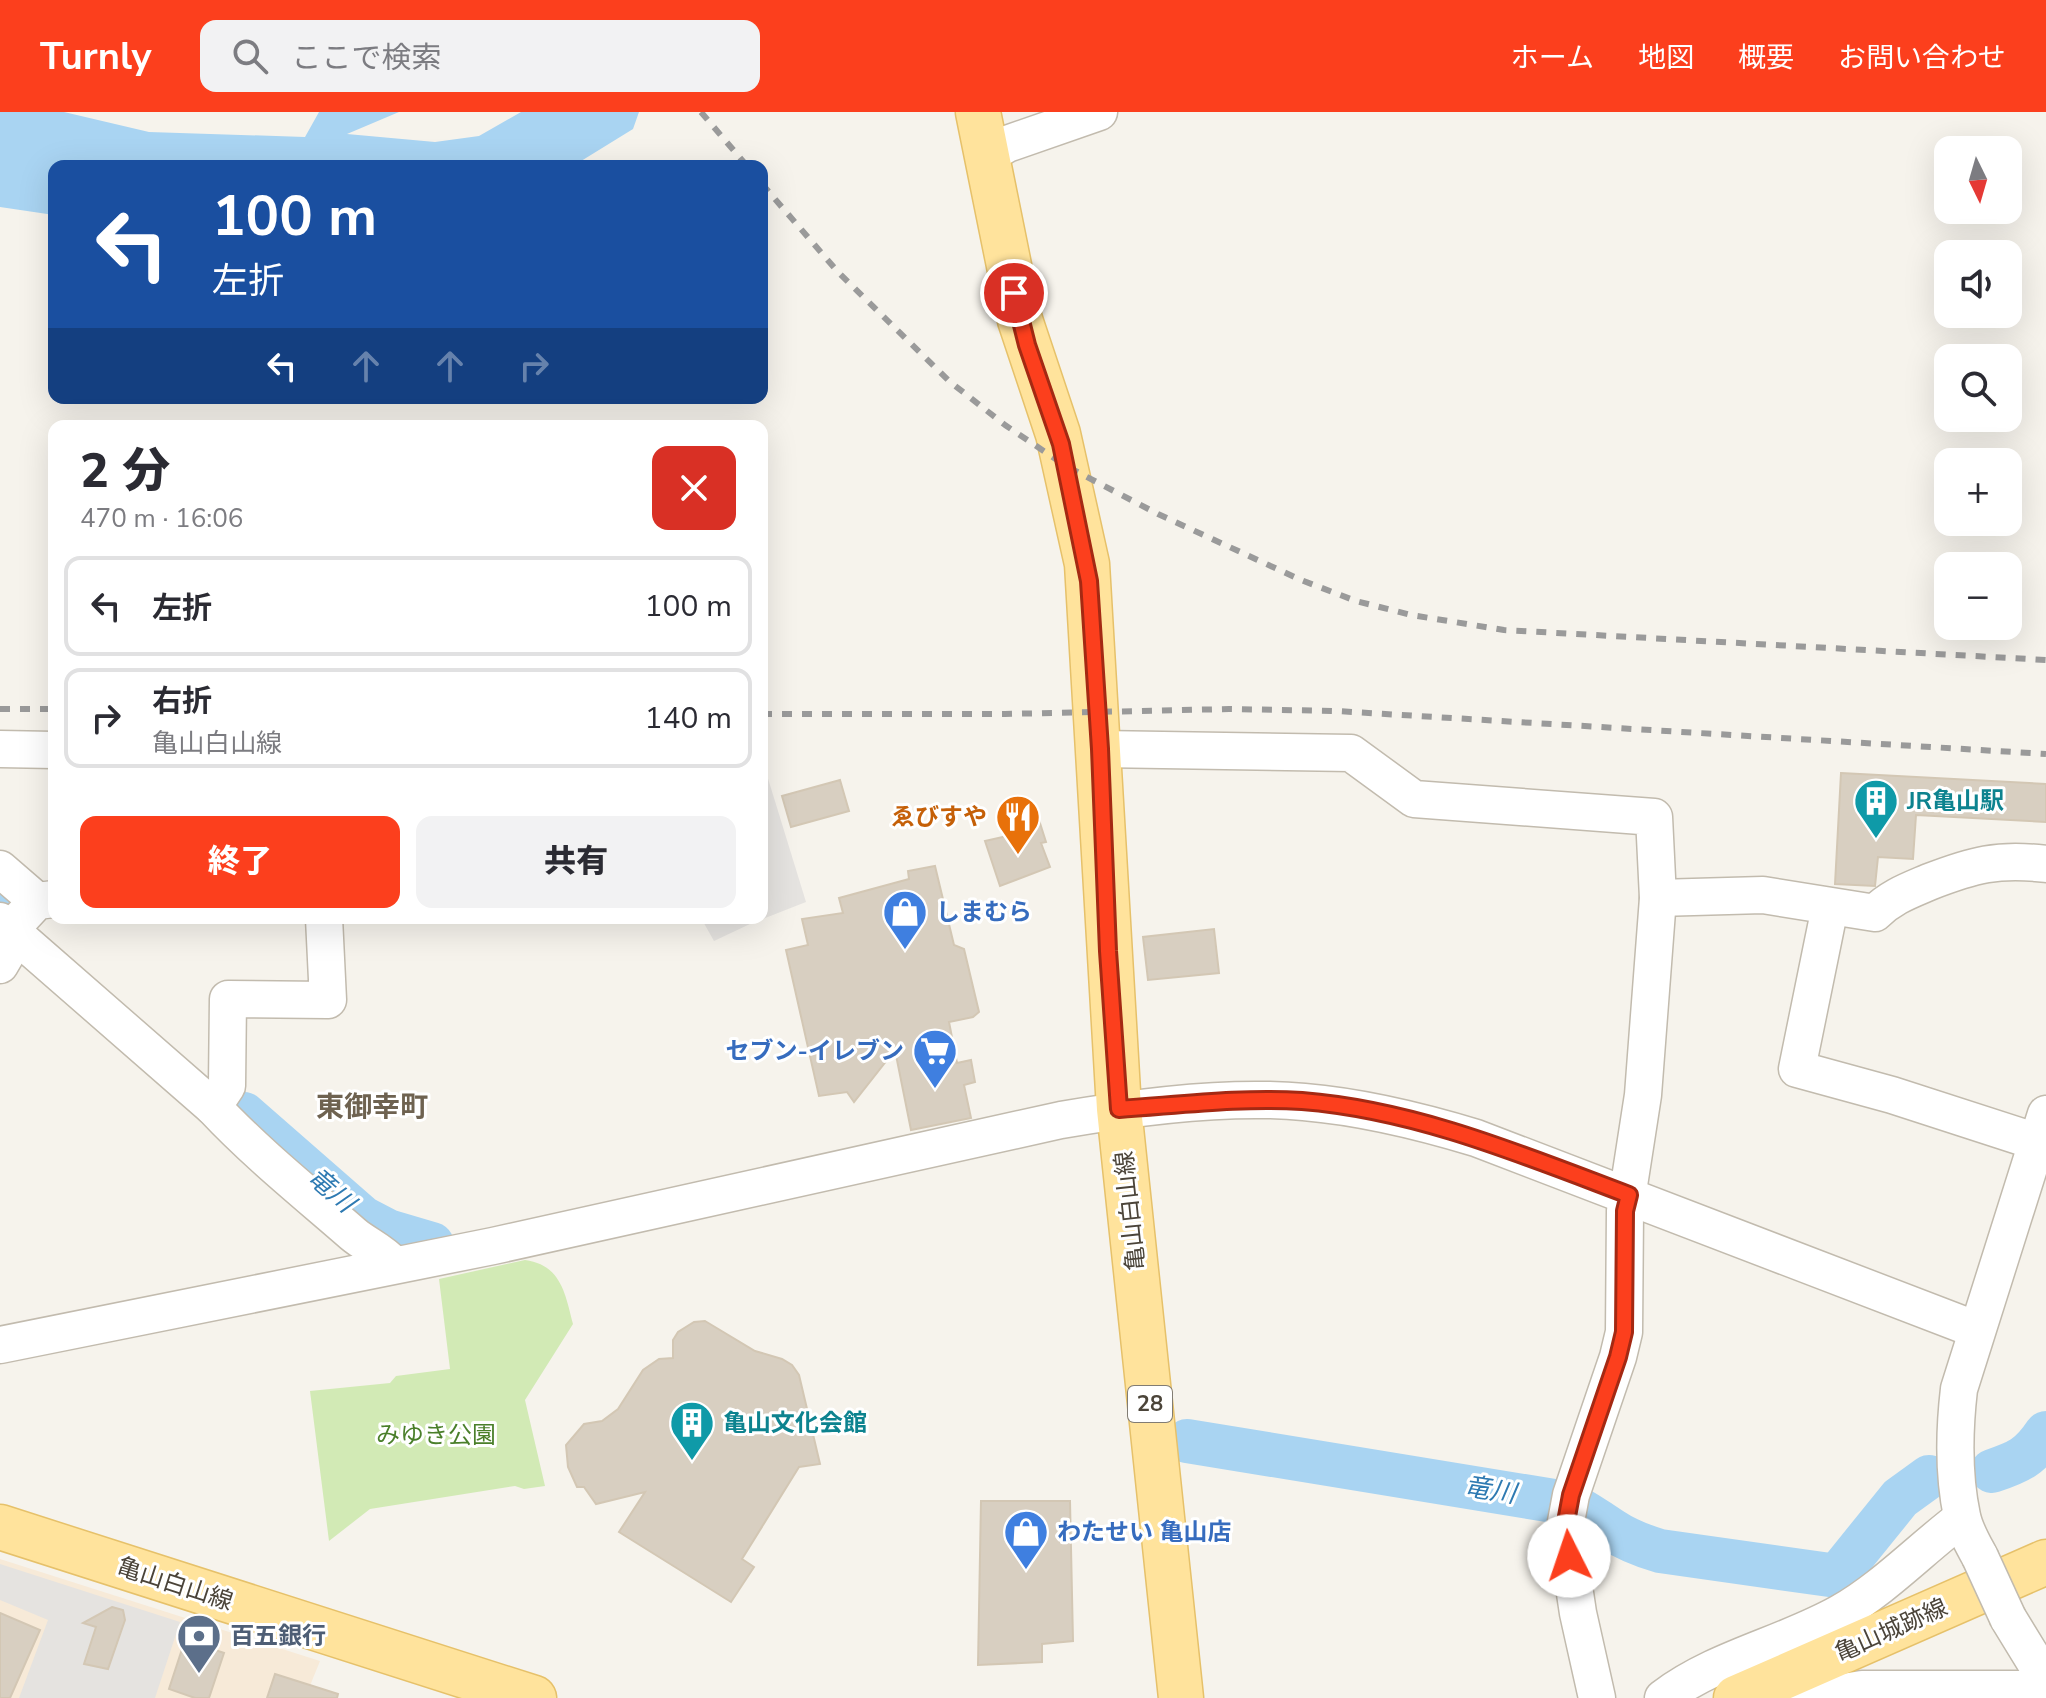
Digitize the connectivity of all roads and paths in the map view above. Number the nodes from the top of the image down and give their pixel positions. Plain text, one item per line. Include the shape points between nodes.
1 (1099, 112) edge
2 (982, 135) edge
3 (0, 749) edge
4 (1100, 749) junction
5 (48, 750) edge
6 (2046, 864) edge
7 (0, 869) edge
8 (1658, 898) junction
9 (46, 900) edge
10 (1830, 907) junction
11 (324, 924) edge
12 (7, 938) edge
13 (213, 1107) junction
14 (1119, 1109) junction
15 (2041, 1128) edge
16 (1629, 1195) junction
17 (393, 1264) junction
18 (1977, 1330) junction
19 (0, 1345) edge
20 (1962, 1518) junction
21 (0, 1527) edge
22 (2046, 1562) edge
23 (2046, 1680) edge
24 (2046, 1689) edge
25 (534, 1698) edge
26 (1181, 1698) edge
27 (1597, 1698) edge
28 (1663, 1698) edge
29 (1736, 1698) edge
30 (1808, 1698) edge

1 - 2 street via 1007,144
2 - 4 main road, 亀山白山線 / 28 via 1020,320 1058,434 1084,546
3 - 5 street
4 - 8 street via 1351,753 1414,799 1654,817
4 - 14 main road, 亀山白山線 / 28
6 - 10 street via 1971,866 1891,897 1875,913
7 - 9 street
8 - 10 street via 1763,895
8 - 16 street via 1643,1095
9 - 12 street
10 - 15 street via 1797,1069
11 - 13 street via 328,1000 228,999 227,1086
12 - 13 street
13 - 17 street
14 - 16 street via 1302,1101 1394,1115 1476,1138
14 - 17 street
14 - 26 main road, 亀山白山線 / 28
15 - 18 street
16 - 18 street
16 - 27 street via 1624,1332 1565,1527
17 - 19 street
18 - 20 street via 1959,1389 1954,1432
20 - 23 street, bridge via 2008,1618
20 - 28 street via 1850,1607 1692,1678
21 - 25 main road, 亀山白山線
22 - 29 main road, 亀山城跡線
24 - 30 street via 1862,1689

